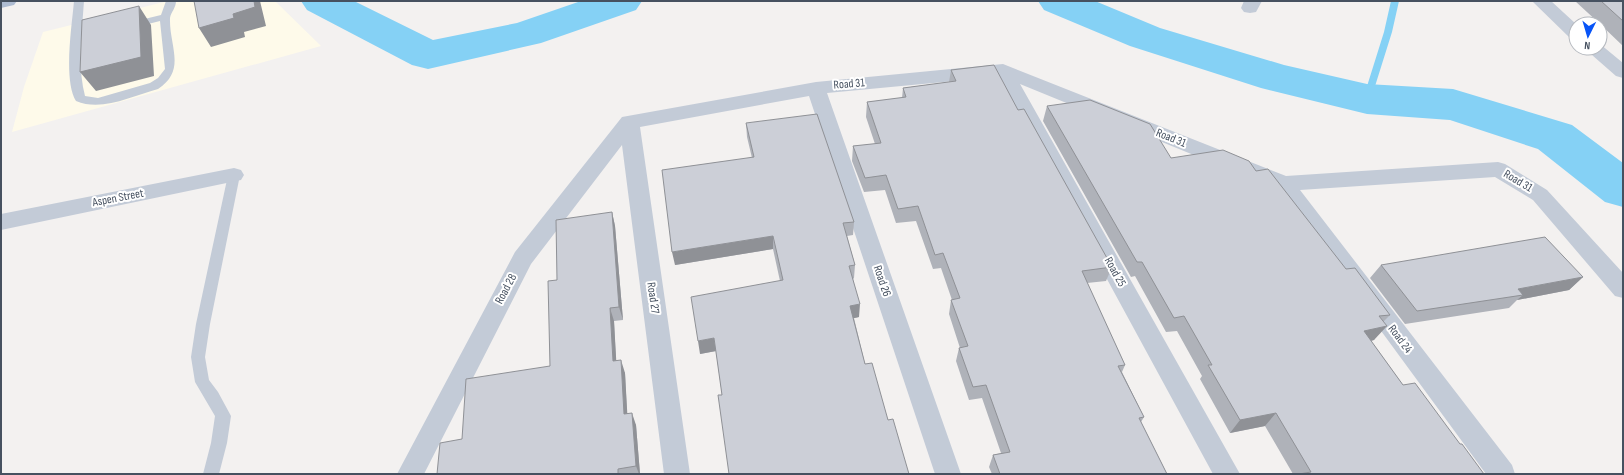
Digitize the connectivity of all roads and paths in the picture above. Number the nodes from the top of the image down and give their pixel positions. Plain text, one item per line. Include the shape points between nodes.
1 (8, 1) edge
2 (79, 1) edge
3 (171, 1) edge
4 (1541, 1) edge
5 (1, 3) edge
6 (165, 17) junction
7 (1568, 26) edge
8 (120, 28) edge
9 (1603, 56) edge
10 (1003, 70) junction
11 (1623, 72) edge
12 (816, 88) junction
13 (629, 122) junction
14 (234, 175) joint
15 (1284, 184) junction
16 (1, 222) edge
17 (1623, 289) edge
18 (211, 474) edge
19 (410, 474) edge
20 (677, 474) edge
21 (948, 474) edge
22 (1227, 474) edge
23 (1502, 474) edge

1 - 5 main road
2 - 6 lane via 77,90 80,98 87,101 98,102 154,86 168,74 170,69
3 - 6 lane
4 - 7 street
6 - 8 lane
9 - 11 street
10 - 12 street, Road 31
10 - 15 street, Road 31
10 - 22 street, Road 25
12 - 13 street, Road 31
12 - 21 street, Road 26
13 - 19 street, Road 28 via 523,258
13 - 20 street, Road 27
14 - 16 street, Aspen Street
14 - 18 lane via 198,357 202,382 223,416
15 - 17 street, Road 31 via 1498,170 1540,194
15 - 23 street, Road 24

